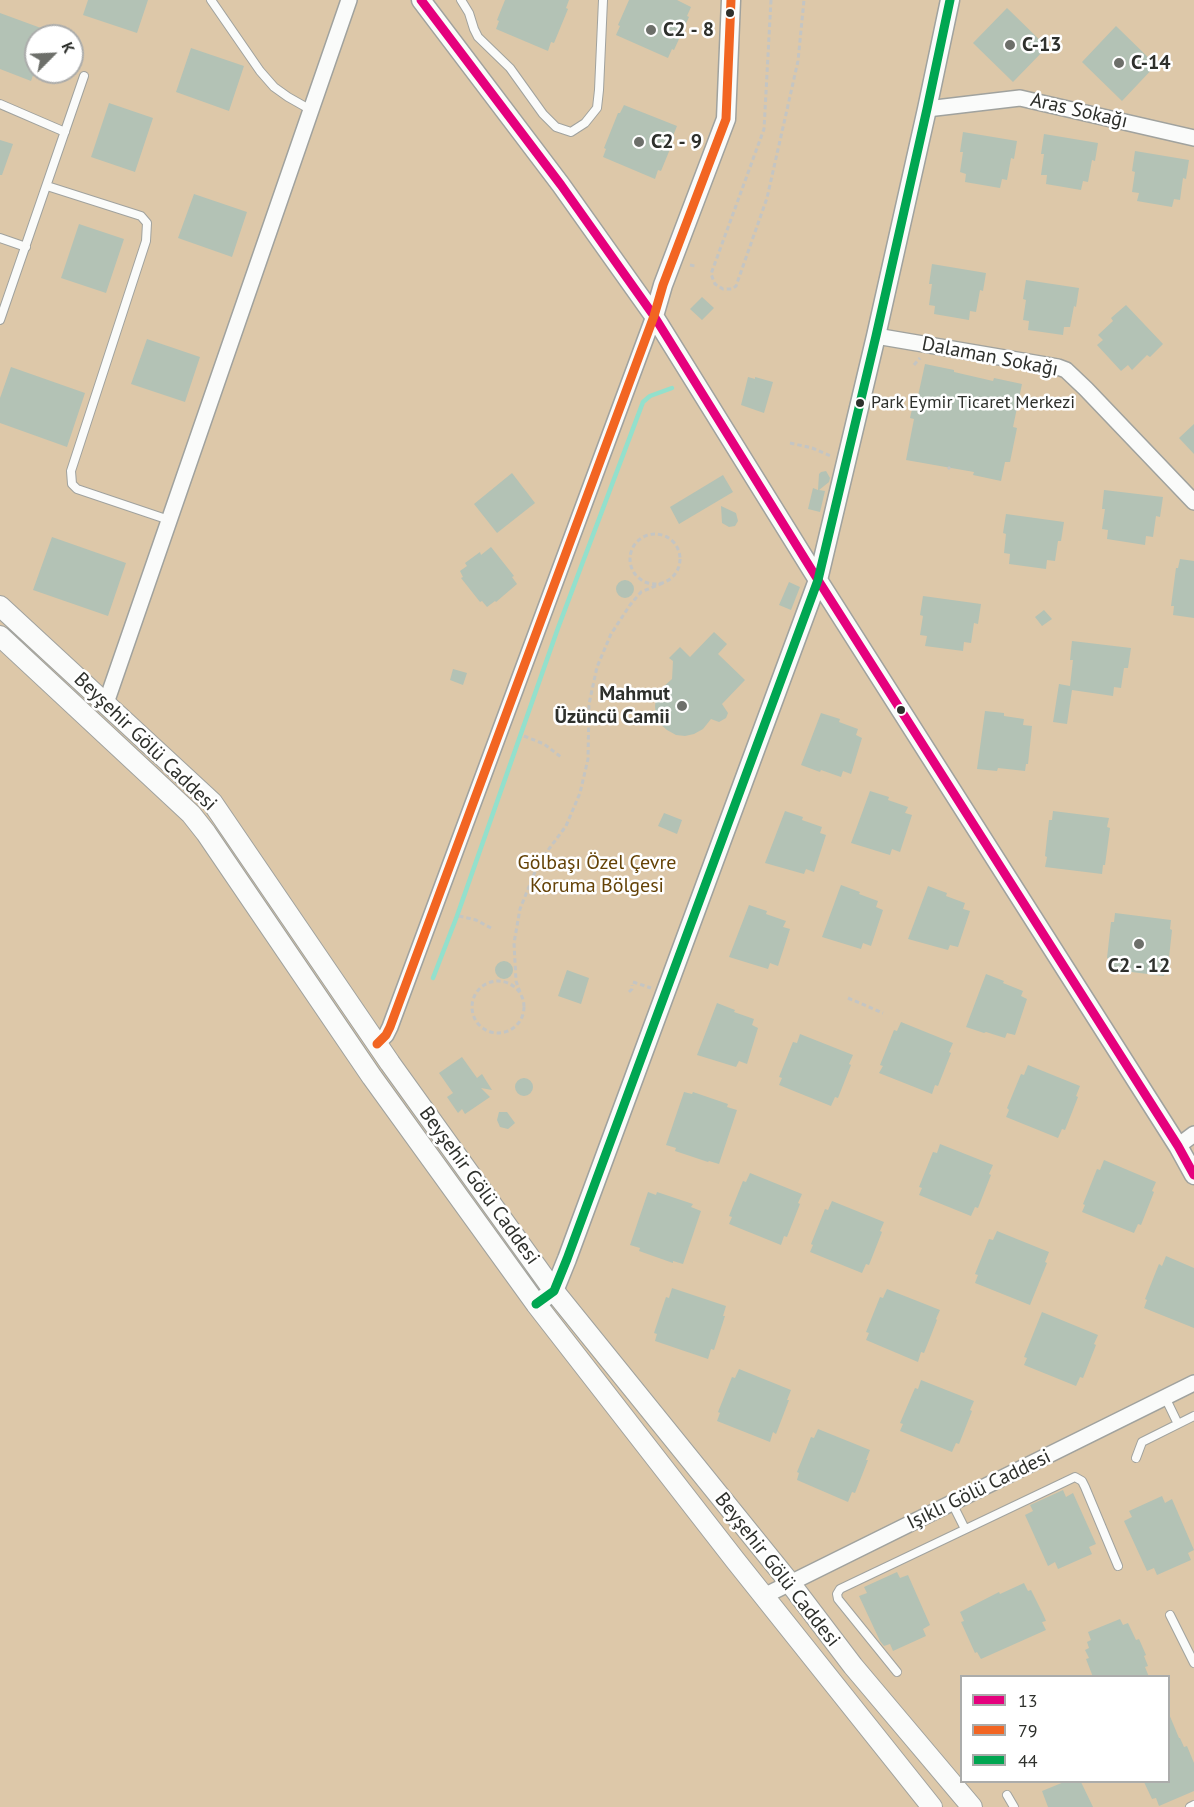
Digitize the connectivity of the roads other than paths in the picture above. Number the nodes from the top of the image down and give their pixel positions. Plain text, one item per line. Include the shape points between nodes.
1 (211, 0) edge
2 (349, 0) edge
3 (421, 0) edge
4 (461, 0) edge
5 (603, 0) edge
6 (731, 0) edge
7 (950, 0) edge
8 (81, 84) edge
9 (0, 104) edge
10 (927, 109) junction
11 (311, 110) junction
12 (65, 132) junction
13 (1194, 138) edge
14 (47, 186) junction
15 (0, 238) edge
16 (26, 248) junction
17 (654, 316) junction
18 (0, 320) edge
19 (876, 336) junction
20 (1194, 501) edge
21 (169, 520) junction
22 (818, 580) junction
23 (0, 606) edge
24 (0, 636) edge
25 (106, 703) junction
26 (372, 1036) junction
27 (348, 1041) junction
28 (390, 1063) junction
29 (372, 1077) junction
30 (1194, 1134) edge
31 (1178, 1146) junction
32 (1194, 1175) edge
33 (554, 1290) junction
34 (536, 1304) junction
35 (1194, 1383) edge
36 (1165, 1397) junction
37 (1194, 1416) edge
38 (1178, 1424) junction
39 (1136, 1458) dead end
40 (952, 1503) junction
41 (965, 1529) junction
42 (1119, 1566) dead end
43 (790, 1583) junction
44 (764, 1596) junction
45 (1170, 1615) dead end
46 (1194, 1663) edge
47 (897, 1672) dead end
48 (1007, 1795) dead end
49 (1194, 1804) edge
50 (932, 1807) edge
51 (972, 1807) edge
52 (1014, 1807) edge
53 (1190, 1807) edge

1 - 11 lane via 274,87
2 - 11 street
3 - 17 street
4 - 5 lane via 478,37 510,68 543,114 556,127 571,132 597,108
6 - 17 street via 726,119
7 - 10 street
8 - 12 lane
9 - 12 lane
10 - 13 street, Aras Sokağı via 1020,98
10 - 19 street
11 - 21 street
12 - 14 lane
14 - 16 lane
14 - 21 lane via 141,216 147,223 146,241 71,471 72,484 77,489
15 - 16 lane
16 - 18 lane
17 - 22 street
17 - 26 street via 393,1020 388,1032
19 - 20 street, Dalaman Sokağı via 1066,370
19 - 22 street
21 - 25 street
22 - 31 street
22 - 33 street
23 - 25 main road, Beyşehir Gölü Caddesi
24 - 27 main road via 191,814
25 - 26 main road, Beyşehir Gölü Caddesi via 212,802
26 - 27 main road
26 - 28 main road, Beyşehir Gölü Caddesi
27 - 29 main road
28 - 29 main road
28 - 33 main road, Beyşehir Gölü Caddesi
29 - 34 main road
30 - 31 street
31 - 32 street
33 - 34 street
33 - 43 main road, Beyşehir Gölü Caddesi
34 - 44 main road
35 - 36 street, Işıklı Gölü Caddesi
36 - 38 lane
36 - 40 street, Işıklı Gölü Caddesi
37 - 38 lane
38 - 39 lane via 1142,1442
40 - 41 lane
40 - 43 street, Işıklı Gölü Caddesi
41 - 42 lane via 1075,1477 1082,1481
41 - 47 lane via 840,1589 837,1594
43 - 44 street, Işıklı Gölü Caddesi
43 - 51 main road, Beyşehir Gölü Caddesi via 853,1666
44 - 50 main road
45 - 46 lane
48 - 52 lane
49 - 53 lane

